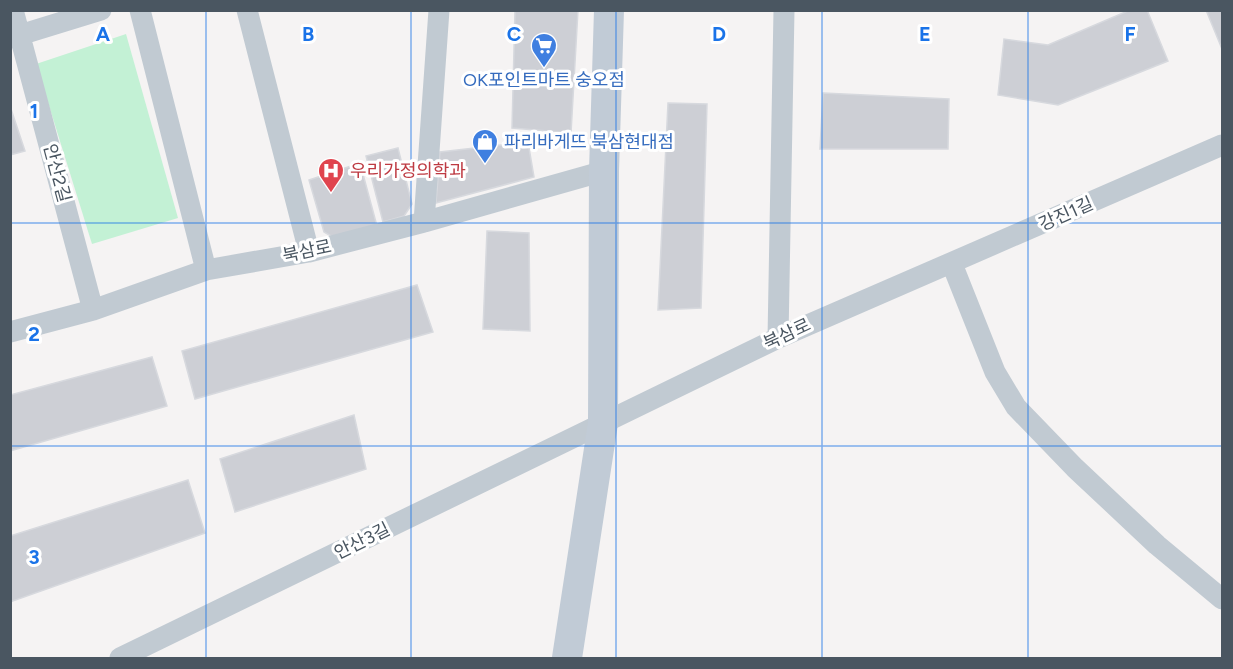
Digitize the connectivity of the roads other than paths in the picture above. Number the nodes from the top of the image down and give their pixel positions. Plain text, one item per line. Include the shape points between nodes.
1 (13, 10) edge
2 (101, 10) edge
3 (140, 10) edge
4 (247, 10) edge
5 (439, 10) edge
6 (609, 10) edge
7 (784, 10) edge
8 (16, 37) edge
9 (1222, 145) edge
10 (604, 171) junction
11 (424, 222) junction
12 (309, 252) junction
13 (952, 264) junction
14 (206, 270) junction
15 (909, 280) joint
16 (93, 310) junction
17 (10, 332) edge
18 (778, 338) junction
19 (603, 423) junction
20 (1222, 599) edge
21 (575, 606) junction
22 (120, 658) edge
23 (567, 658) edge
24 (591, 658) edge

1 - 8 street, 안산2길
2 - 8 street
3 - 14 street
4 - 12 street
5 - 11 street
6 - 10 street
7 - 18 street
8 - 16 street, 안산2길
9 - 13 street, 강진1길
10 - 11 street, 북삼로
10 - 19 street
11 - 12 street, 북삼로
12 - 14 street, 북삼로
13 - 15 street, 강진1길
13 - 20 street via 995,372 1016,407 1108,499
14 - 16 street, 북삼로
15 - 18 street, 북삼로
16 - 17 street, 북삼로
18 - 19 street, 북삼로
19 - 21 street
19 - 22 street, 안산3길
21 - 23 street
21 - 24 street via 578,631

